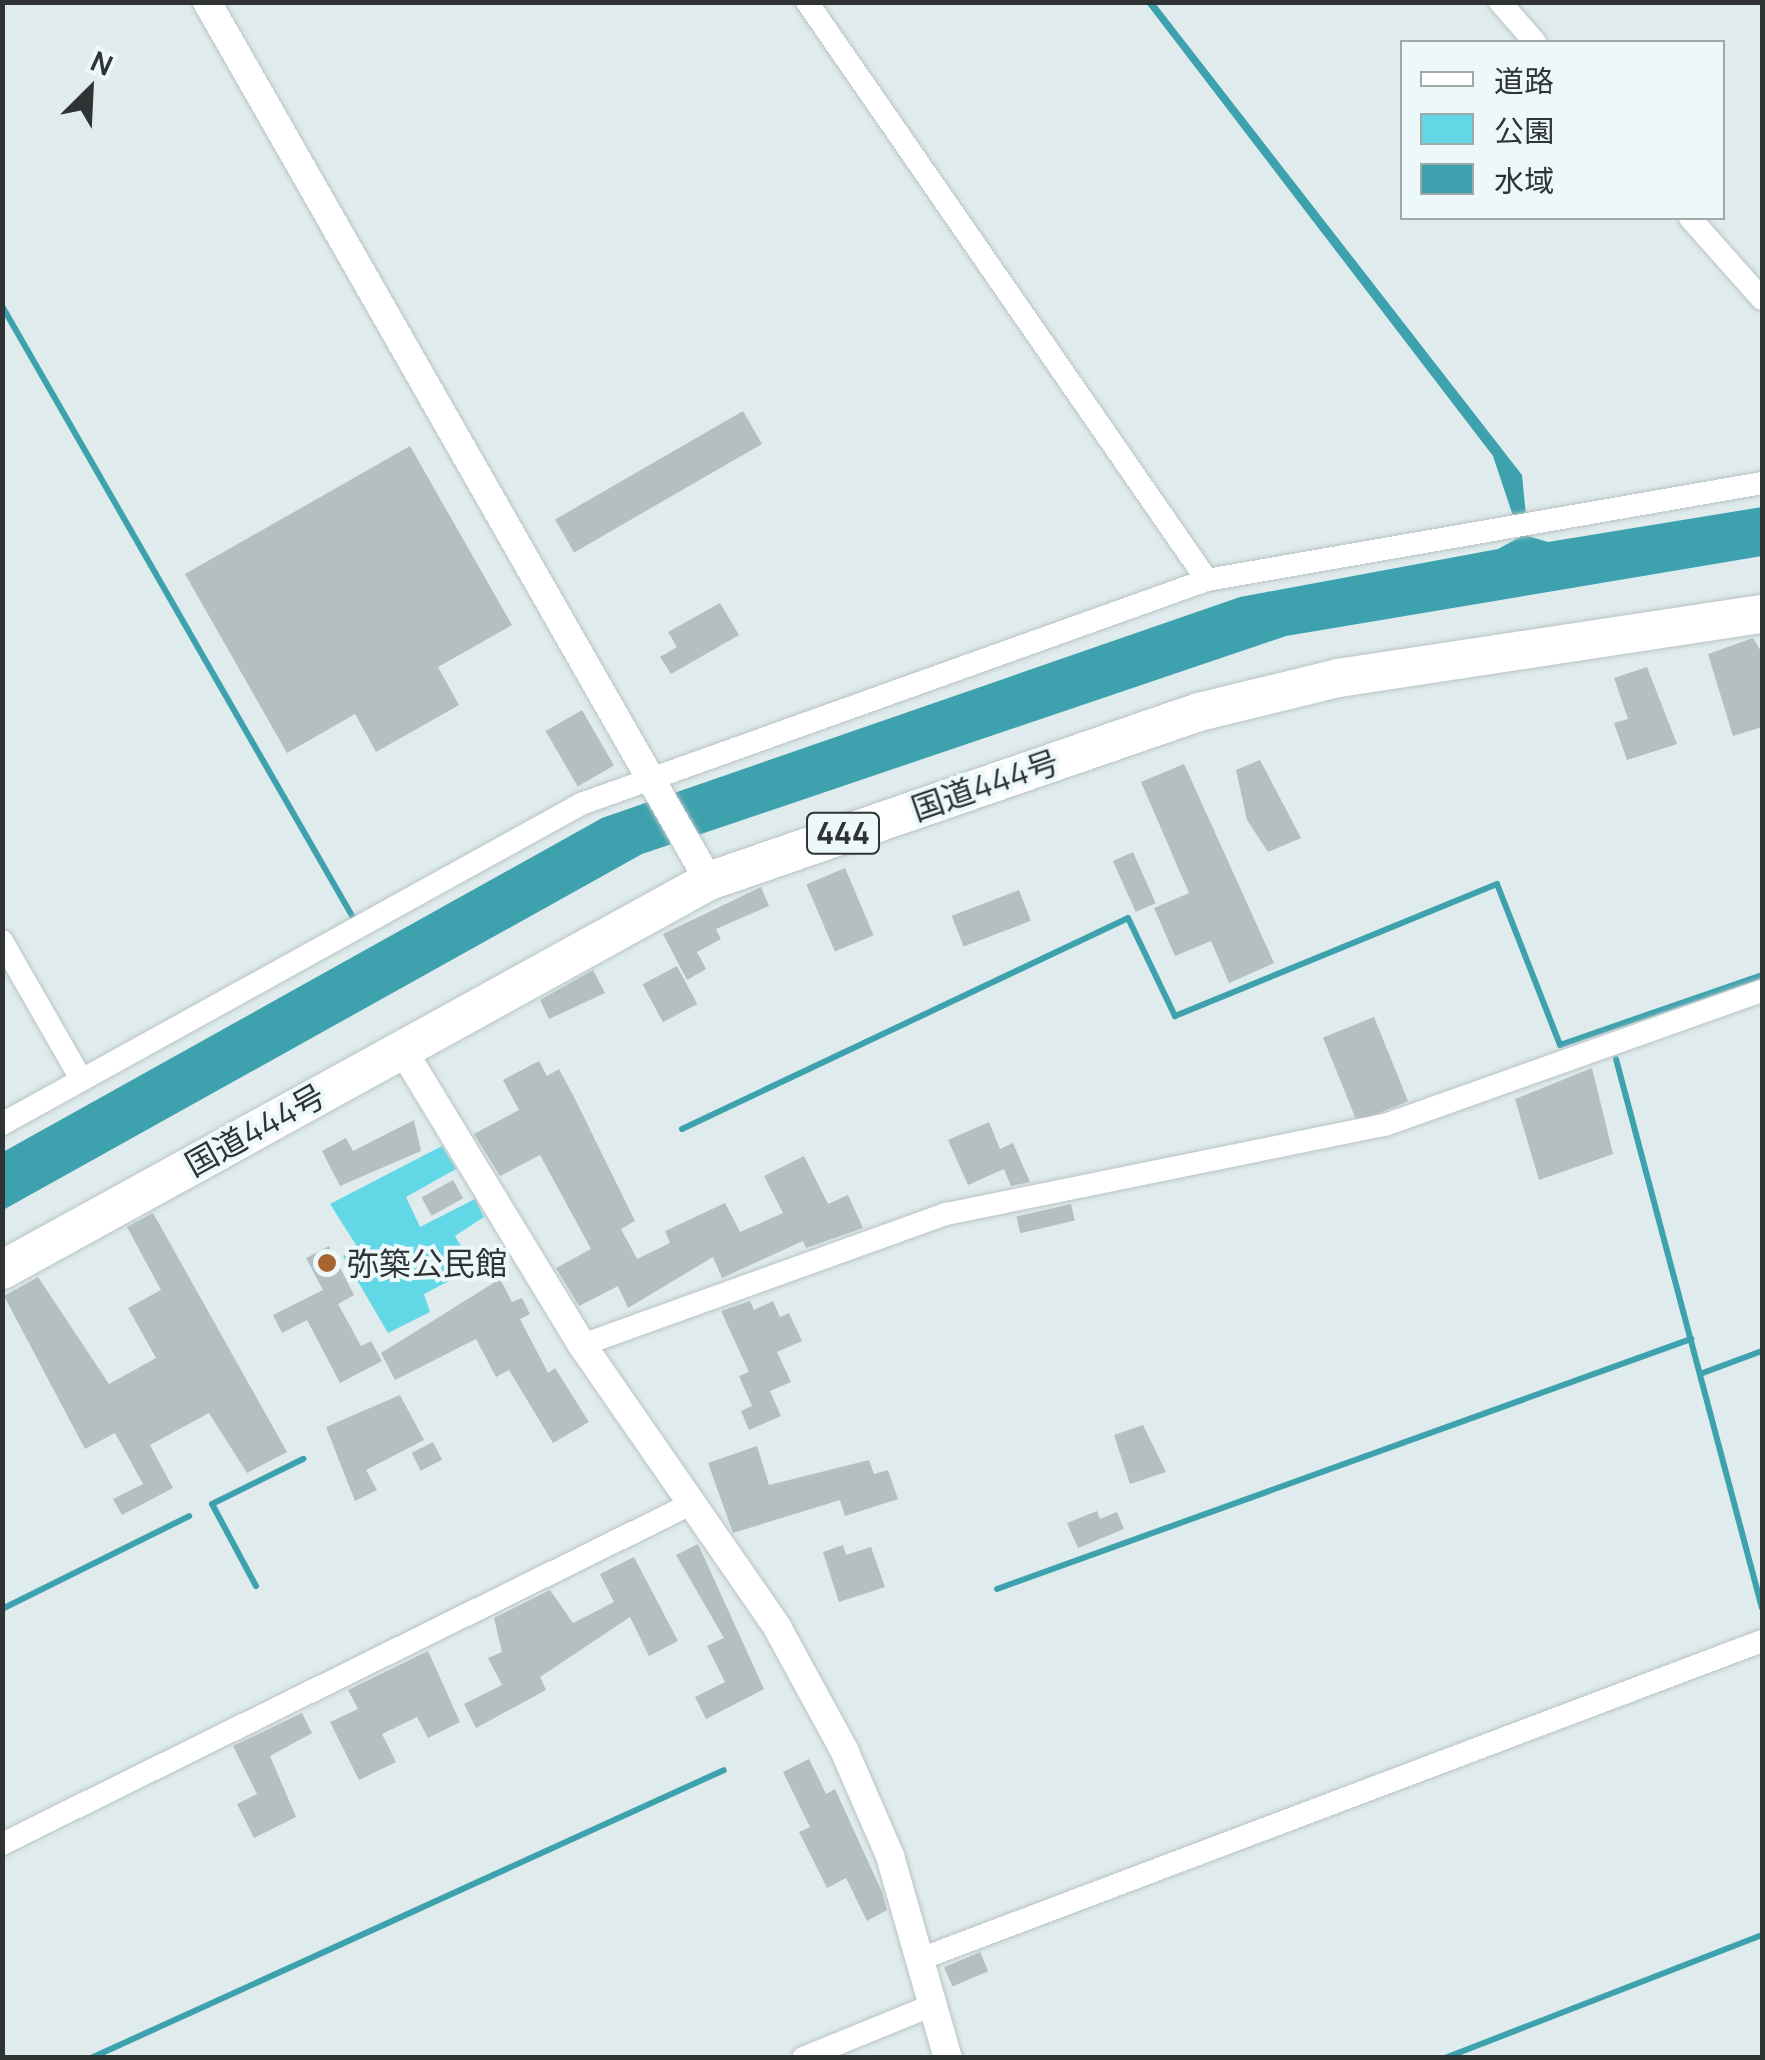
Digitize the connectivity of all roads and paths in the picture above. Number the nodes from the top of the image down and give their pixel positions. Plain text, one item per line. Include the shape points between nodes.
1 (208, 2) edge
2 (806, 2) edge
3 (1500, 2) edge
4 (1533, 40) edge
5 (1692, 220) edge
6 (1762, 299) edge
7 (1762, 482) edge
8 (1207, 580) junction
9 (1762, 614) edge
10 (655, 778) junction
11 (701, 865) junction
12 (2, 941) edge
13 (1762, 990) edge
14 (402, 1049) junction
15 (82, 1080) junction
16 (2, 1124) edge
17 (2, 1270) edge
18 (582, 1345) junction
19 (693, 1503) junction
20 (1762, 1641) edge
21 (2, 1844) edge
22 (922, 1958) junction
23 (935, 2004) junction
24 (803, 2058) edge
25 (948, 2058) edge

1 - 10 street
2 - 8 street
3 - 4 street
5 - 6 street
7 - 8 street
8 - 10 street
9 - 11 highway, 国道444号 / 444 via 1338,678 1216,708
10 - 11 street
10 - 15 street via 358,927
11 - 14 highway, 国道444号 / 444
12 - 15 street
13 - 18 street via 1385,1125 946,1214
14 - 17 highway, 国道444号 / 444
14 - 18 street
15 - 16 street
18 - 19 street
19 - 21 street
19 - 22 street via 844,1750
20 - 22 street
22 - 23 street
23 - 24 street
23 - 25 street

